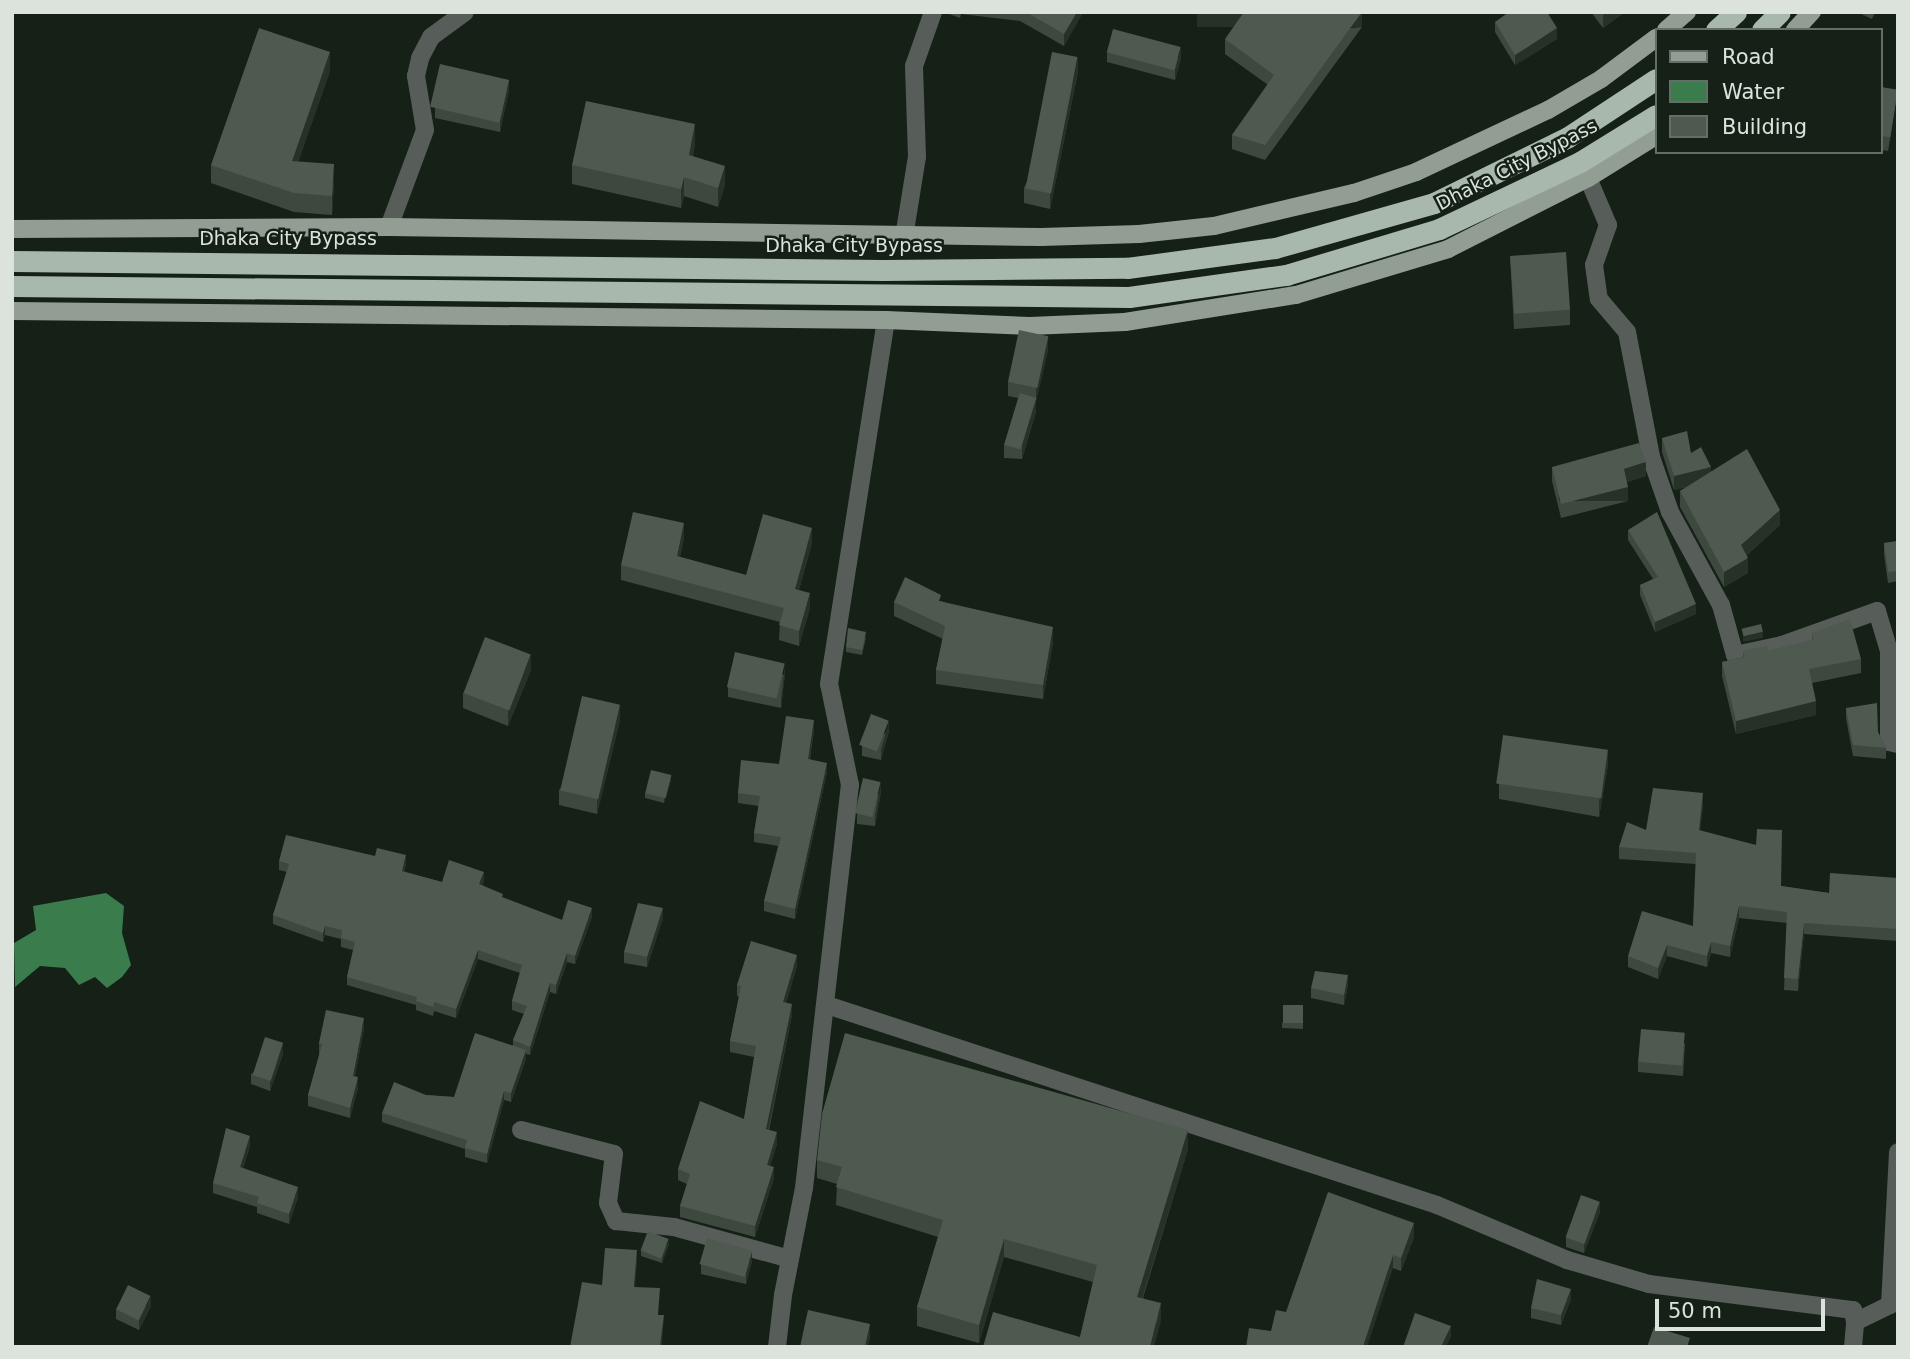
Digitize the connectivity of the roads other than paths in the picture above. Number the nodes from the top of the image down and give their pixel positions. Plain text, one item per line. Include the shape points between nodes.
1 (465, 12) edge
2 (933, 12) edge
3 (1687, 12) edge
4 (1736, 12) edge
5 (1780, 12) edge
6 (1812, 12) edge
7 (1668, 28) edge
8 (1718, 28) edge
9 (1764, 28) edge
10 (1798, 28) edge
11 (1654, 39) edge
12 (1654, 80) edge
13 (1654, 116) edge
14 (1654, 137) edge
15 (1588, 178) junction
16 (389, 227) junction
17 (12, 229) edge
18 (904, 237) junction
19 (12, 261) edge
20 (12, 286) edge
21 (12, 311) edge
22 (886, 320) junction
23 (1898, 744) edge
24 (827, 1005) junction
25 (521, 1130) dead end
26 (1898, 1152) edge
27 (790, 1259) junction
28 (1855, 1322) junction
29 (777, 1347) edge
30 (1853, 1347) edge

1 - 16 street via 431,37 420,58 416,76 425,130
2 - 18 street via 914,66 917,157
3 - 7 main road
4 - 8 highway
5 - 9 highway
6 - 10 main road
11 - 18 main road via 1601,79 1499,137 1354,193 1214,226 1139,234
12 - 19 highway, Dhaka City Bypass via 1569,137 1434,203 1275,248 1128,268 883,270
13 - 20 highway, Dhaka City Bypass via 1568,169 1440,229 1286,275 1129,297
14 - 15 main road
15 - 22 main road via 1448,249 1296,295 1125,322 1030,326
15 - 23 street via 1608,225 1594,265 1599,299 1627,332 1651,457 1670,512 1721,605 1735,655 1783,645 1877,611 1889,651 1889,742
16 - 17 main road
16 - 18 main road
21 - 22 main road
22 - 24 street via 829,684 850,785 832,918
24 - 27 street via 804,1188
24 - 28 street via 1437,1205 1567,1260 1649,1284 1853,1310
25 - 27 street via 614,1154 608,1203 616,1221 674,1227
26 - 28 street via 1890,1305
27 - 29 street
28 - 30 street

